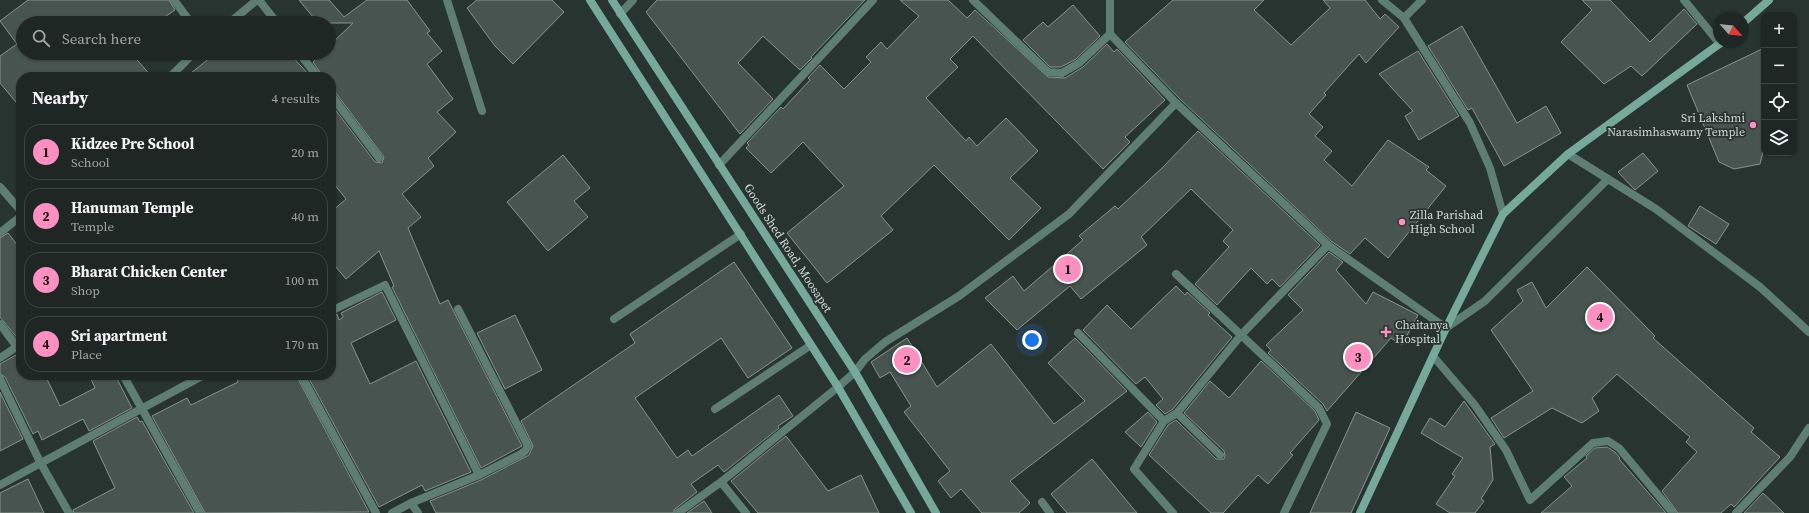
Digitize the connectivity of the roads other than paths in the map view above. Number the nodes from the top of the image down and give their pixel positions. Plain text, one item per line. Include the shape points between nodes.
1 (174, 0) edge
2 (258, 0) edge
3 (447, 0) edge
4 (590, 0) edge
5 (612, 0) edge
6 (633, 0) edge
7 (873, 0) edge
8 (973, 0) edge
9 (1110, 0) edge
10 (1382, 0) edge
11 (1422, 0) edge
12 (1684, 0) edge
13 (1770, 0) edge
14 (620, 14) junction
15 (186, 16) edge
16 (238, 16) edge
17 (271, 16) edge
18 (1404, 18) junction
19 (1749, 18) edge
20 (1110, 34) junction
21 (1713, 34) edge
22 (1714, 48) edge
23 (187, 60) edge
24 (305, 60) edge
25 (175, 72) edge
26 (314, 72) edge
27 (336, 102) edge
28 (1176, 103) junction
29 (482, 111) dead end
30 (1568, 154) junction
31 (379, 158) dead end
32 (719, 164) junction
33 (1608, 179) junction
34 (0, 187) edge
35 (16, 205) edge
36 (1503, 214) junction
37 (16, 220) edge
38 (0, 233) edge
39 (741, 234) junction
40 (1328, 245) junction
41 (1176, 274) dead end
42 (336, 309) edge
43 (458, 309) dead end
44 (614, 319) dead end
45 (0, 324) edge
46 (1446, 328) junction
47 (1809, 332) edge
48 (1078, 333) dead end
49 (1242, 334) junction
50 (16, 343) edge
51 (811, 345) junction
52 (16, 348) edge
53 (1433, 356) junction
54 (0, 358) edge
55 (855, 372) junction
56 (0, 379) edge
57 (126, 380) edge
58 (194, 380) edge
59 (304, 380) edge
60 (838, 387) junction
61 (140, 408) junction
62 (715, 409) dead end
63 (1177, 413) junction
64 (1164, 420) junction
65 (1809, 428) edge
66 (1220, 455) dead end
67 (40, 462) junction
68 (479, 475) junction
69 (721, 482) junction
70 (0, 485) edge
71 (1042, 502) dead end
72 (411, 503) junction
73 (69, 513) edge
74 (200, 513) edge
75 (376, 513) edge
76 (392, 513) edge
77 (418, 513) edge
78 (678, 513) edge
79 (746, 513) edge
80 (911, 513) edge
81 (936, 513) edge
82 (1050, 513) edge
83 (1173, 513) edge
84 (1284, 513) edge
85 (1360, 513) edge
86 (1673, 513) edge
87 (1736, 513) edge

1 - 15 street
2 - 16 street
2 - 17 street
3 - 29 street
4 - 39 street
5 - 14 street, Goods Shed Road, Moosapet
6 - 14 street
7 - 32 street
8 - 20 street via 1048,72 1062,73 1079,63
9 - 20 street
10 - 18 street
11 - 18 street
12 - 21 street
13 - 19 street
14 - 32 street, Goods Shed Road, Moosapet
18 - 36 street via 1470,123 1490,168
20 - 28 street
22 - 30 street
23 - 25 street
24 - 26 street
27 - 31 street
28 - 40 street
28 - 55 street via 1069,214 959,296 885,342 865,359
30 - 33 street
30 - 36 street
32 - 55 street, Goods Shed Road, Moosapet
33 - 46 street via 1485,301
33 - 47 street via 1656,209 1760,287
34 - 35 street
36 - 46 street
37 - 38 street
39 - 44 street
39 - 51 street
40 - 46 street
40 - 49 street
41 - 49 street
42 - 68 street via 385,285
43 - 68 street via 528,446 521,454
45 - 50 street
46 - 53 street
48 - 64 street
49 - 63 street
49 - 84 street via 1319,408 1327,424
51 - 60 street
51 - 62 street
52 - 54 street
53 - 85 street
53 - 86 street via 1474,404 1506,450 1530,500 1593,443 1608,441 1619,448
55 - 60 street
55 - 81 street, Goods Shed Road, Moosapet
56 - 67 street
57 - 61 street
58 - 61 street
59 - 75 street
60 - 69 street
60 - 80 street
61 - 67 street
61 - 74 street
63 - 64 street
63 - 66 street
64 - 83 street via 1134,469
65 - 87 street via 1790,457
67 - 70 street
67 - 73 street
68 - 72 street
69 - 78 street
69 - 79 street
71 - 82 street
72 - 76 street
72 - 77 street

